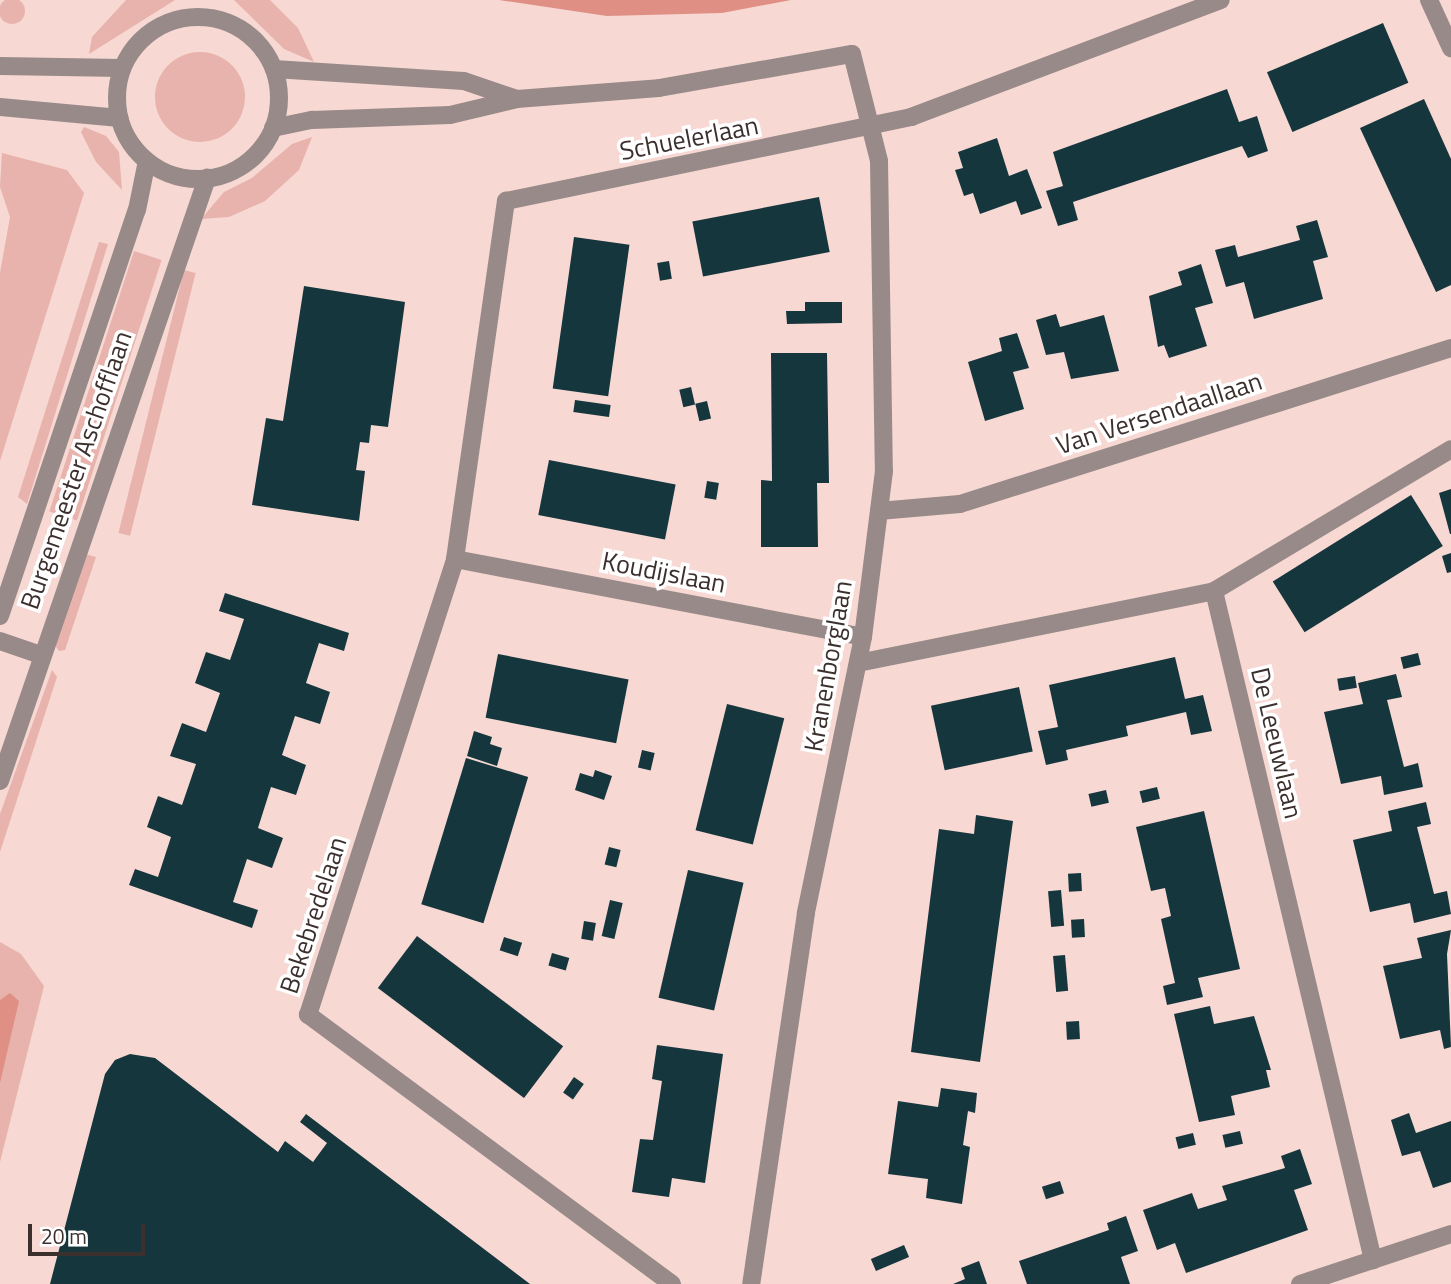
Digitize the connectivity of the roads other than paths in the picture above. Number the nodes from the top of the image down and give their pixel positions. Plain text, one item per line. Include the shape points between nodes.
1 (1222, 0) edge
2 (1429, 0) edge
3 (208, 9) edge
4 (1451, 48) edge
5 (0, 66) edge
6 (122, 68) junction
7 (274, 69) junction
8 (517, 99) junction
9 (0, 107) edge
10 (119, 118) junction
11 (870, 127) junction
12 (273, 128) junction
13 (146, 160) junction
14 (207, 178) junction
15 (1451, 348) edge
16 (1451, 449) edge
17 (879, 512) junction
18 (455, 559) junction
19 (1214, 591) junction
20 (0, 616) edge
21 (863, 637) junction
22 (0, 641) edge
23 (41, 655) junction
24 (858, 663) junction
25 (0, 781) edge
26 (1451, 1234) edge
27 (1373, 1260) junction
28 (672, 1284) edge
29 (751, 1284) edge
30 (1300, 1284) edge

1 - 11 street, Schuelerlaan via 911,117
2 - 4 street
3 - 6 street via 156,28
3 - 7 street via 255,40
5 - 6 street
6 - 10 street
7 - 8 street via 464,81
7 - 12 street via 279,99
8 - 11 street, Kranenborglaan via 659,88 852,54
8 - 12 street via 450,115 312,120
9 - 10 street
10 - 13 street
11 - 17 street, Kranenborglaan via 879,174 884,471
11 - 18 street, Schuelerlaan via 506,201
12 - 14 street via 240,167
13 - 14 street via 174,175
13 - 20 street, Burgemeester Aschofflaan via 137,210
14 - 23 street, Burgemeester Aschofflaan
15 - 17 street, Van Versendaallaan via 960,503
16 - 19 street
17 - 21 street, Kranenborglaan
18 - 21 street, Koudijslaan
18 - 28 street, Bekebredelaan via 308,1015
19 - 24 street
19 - 27 street, De Leeuwlaan
21 - 24 street, Kranenborglaan
22 - 23 street
23 - 25 street, Burgemeester Aschofflaan
24 - 29 street, Kranenborglaan via 806,913
26 - 27 street
27 - 30 street

